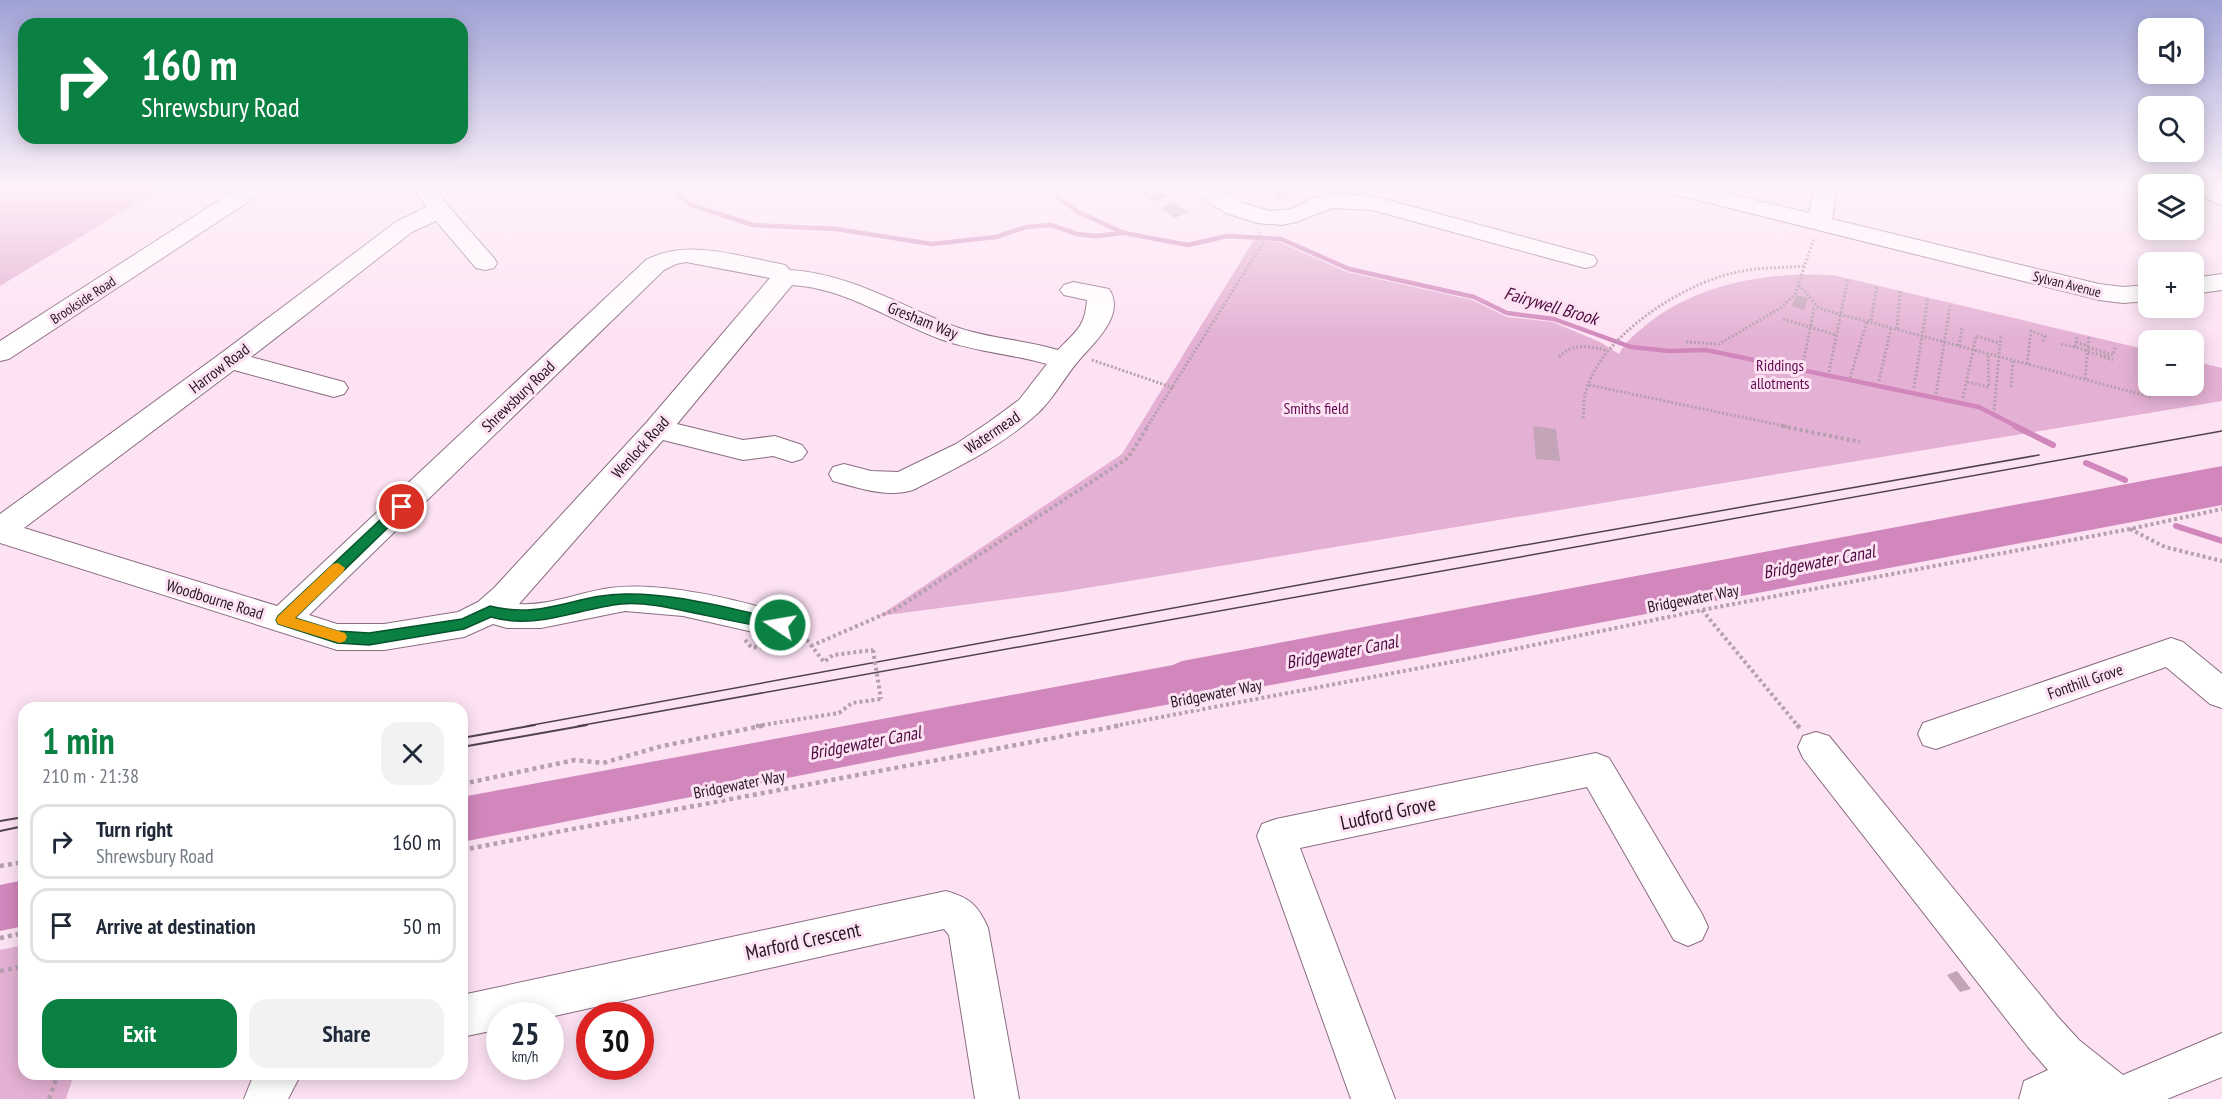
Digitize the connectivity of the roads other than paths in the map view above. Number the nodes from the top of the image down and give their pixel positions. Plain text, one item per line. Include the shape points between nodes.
1 (176, 238) edge
2 (389, 238) edge
3 (464, 238) edge
4 (1502, 238) edge
5 (1881, 238) edge
6 (1585, 261) dead end
7 (485, 263) dead end
8 (783, 277) junction
9 (2222, 282) edge
10 (2204, 284) edge
11 (1073, 290) dead end
12 (2138, 294) edge
13 (0, 353) edge
14 (1067, 356) junction
15 (230, 360) junction
16 (334, 388) dead end
17 (657, 429) junction
18 (783, 443) dead end
19 (844, 474) dead end
20 (0, 531) edge
21 (490, 611) junction
22 (284, 620) junction
23 (757, 626) dead end
24 (2222, 694) edge
25 (1936, 734) dead end
26 (1816, 747) road end
27 (1688, 927) dead end
28 (468, 1015) edge
29 (2222, 1054) edge
30 (274, 1080) edge
31 (2102, 1087) edge
32 (2040, 1097) dead end
33 (266, 1099) edge
34 (997, 1099) edge
35 (1373, 1099) edge
36 (2127, 1099) edge

1 - 13 street, Brookside Road
2 - 15 street, Harrow Road
3 - 7 street
4 - 6 street
5 - 12 street, Sylvan Avenue via 2099,292
8 - 14 street, Gresham Way via 798,277 859,293 974,341
8 - 17 street, Wenlock Road
8 - 22 street, Shrewsbury Road via 776,270 686,255 670,257 655,265
9 - 10 street
11 - 14 street, Watermead via 1108,294 1096,325
14 - 19 street, Watermead via 1044,389 1012,420 966,451 896,486
15 - 16 street
15 - 20 street, Harrow Road
17 - 18 street via 743,450
17 - 21 street, Wenlock Road
20 - 22 street, Woodbourne Road
21 - 22 street, Woodbourne Road via 464,624 369,639 337,637
21 - 23 street via 536,616 638,599
24 - 25 street, Fonthill Grove via 2171,651
26 - 31 street via 2043,1032
27 - 35 street, Ludford Grove via 1596,769 1276,836
28 - 34 street, Marford Crescent via 946,910 956,913 968,928
29 - 36 street via 2145,1086
30 - 33 street
31 - 32 street

